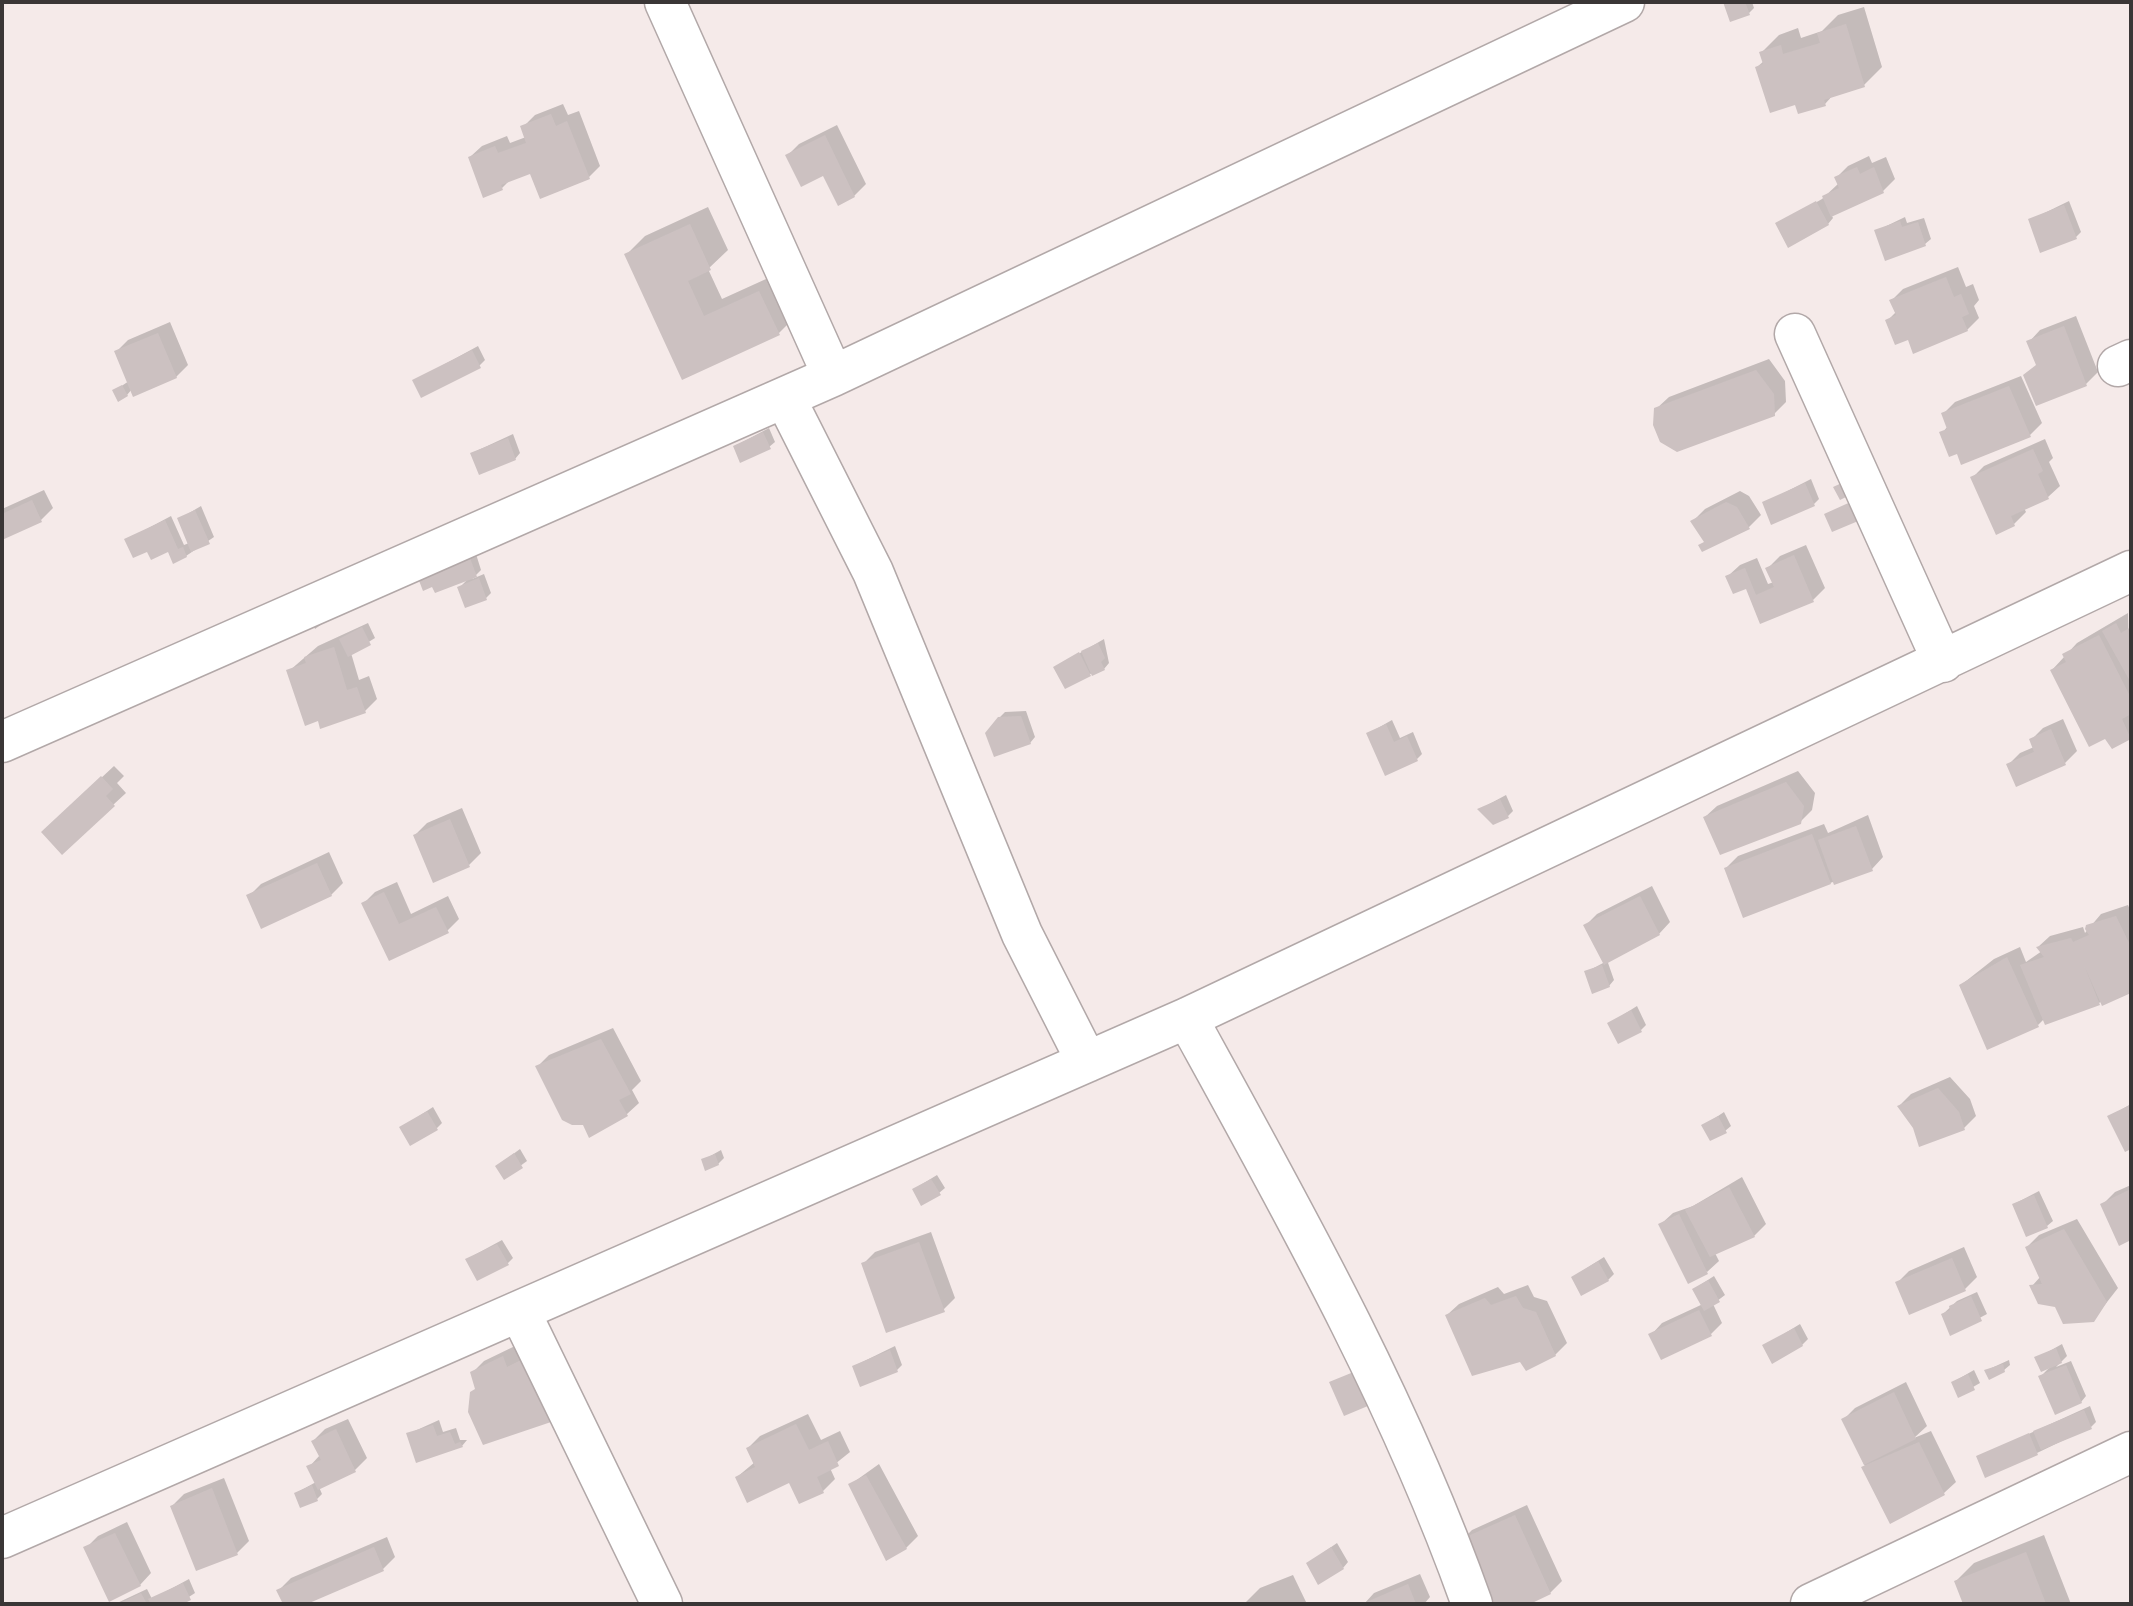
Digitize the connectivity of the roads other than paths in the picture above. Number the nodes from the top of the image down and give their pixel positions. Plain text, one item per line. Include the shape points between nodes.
1 (665, 2) edge
2 (1624, 2) edge
3 (1795, 334) dead end
4 (833, 376) junction
5 (785, 398) junction
6 (2131, 571) edge
7 (1943, 662) junction
8 (2, 742) edge
9 (1187, 1018) junction
10 (1087, 1062) junction
11 (520, 1312) junction
12 (2131, 1452) edge
13 (2, 1538) edge
14 (662, 1604) edge
15 (1472, 1604) edge
16 (1811, 1604) edge

1 - 4 street
2 - 4 street
3 - 7 street
4 - 5 street
5 - 8 street
5 - 10 street via 873,572 1022,934
6 - 7 street
7 - 9 street
9 - 10 street
9 - 15 street via 1288,1203 1438,1506
10 - 11 street
11 - 13 street
11 - 14 street
12 - 16 street

